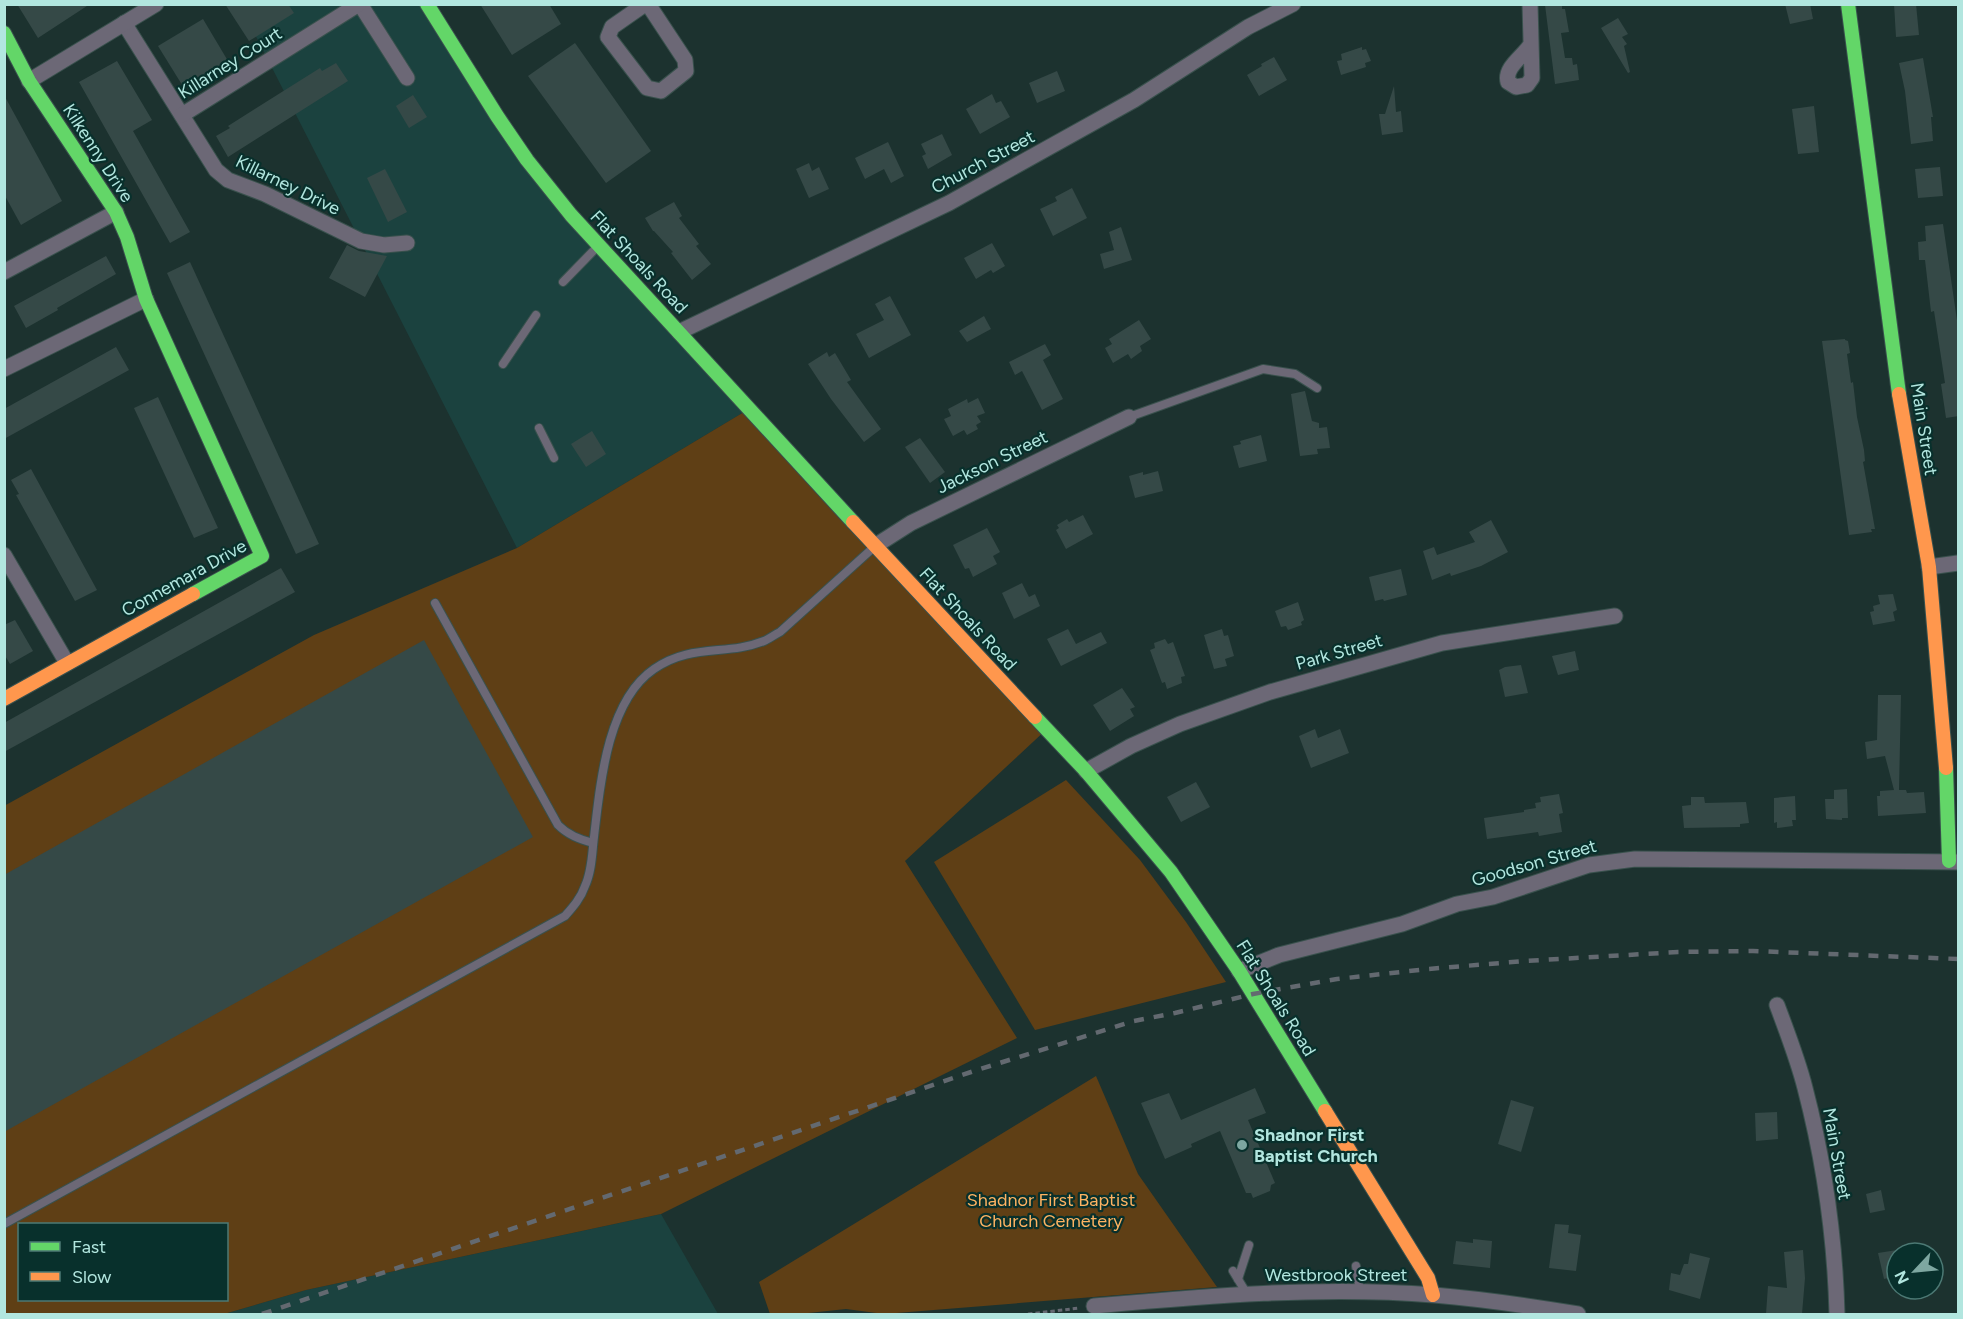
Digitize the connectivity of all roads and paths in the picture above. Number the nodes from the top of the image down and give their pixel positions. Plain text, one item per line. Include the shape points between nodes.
1 (156, 4) edge
2 (360, 4) edge
3 (427, 4) edge
4 (646, 4) edge
5 (1293, 4) edge
6 (1530, 4) edge
7 (1848, 4) edge
8 (124, 23) junction
9 (4, 33) edge
10 (1531, 44) dead end
11 (407, 78) dead end
12 (29, 81) junction
13 (182, 115) junction
14 (116, 212) junction
15 (407, 243) dead end
16 (599, 245) junction
17 (4, 272) edge
18 (563, 282) dead end
19 (146, 299) junction
20 (536, 315) dead end
21 (679, 332) junction
22 (503, 364) dead end
23 (4, 369) edge
24 (1317, 388) dead end
25 (1129, 417) joint
26 (539, 428) dead end
27 (554, 458) dead end
28 (875, 546) junction
29 (4, 555) edge
30 (1959, 563) edge
31 (1929, 567) junction
32 (435, 603) dead end
33 (1615, 616) dead end
34 (67, 663) junction
35 (4, 699) edge
36 (1086, 771) junction
37 (593, 843) junction
38 (1954, 861) edge
39 (1239, 971) junction
40 (1778, 1005) dead end
41 (4, 1224) edge
42 (1249, 1245) dead end
43 (1356, 1266) dead end
44 (1233, 1271) dead end
45 (1238, 1279) junction
46 (1360, 1293) junction
47 (1248, 1295) junction
48 (1433, 1295) junction
49 (1094, 1306) joint
50 (1028, 1314) edge
51 (1578, 1314) edge
52 (1837, 1314) edge

1 - 8 street
2 - 11 street, Killarney Court
2 - 13 street, Killarney Court
3 - 16 street, Flat Shoals Road via 527,160
4 - 4 street via 685,60 686,71 661,91 647,88 608,37 612,27
5 - 21 street, Church Street via 1248,27 1134,100 959,198
6 - 10 street
7 - 31 street, Main Street via 1900,403
8 - 12 street
8 - 13 street, Killarney Drive
9 - 12 street, Kilkenny Drive
12 - 14 street, Kilkenny Drive
13 - 15 street, Killarney Drive via 216,170 228,180 361,241
14 - 17 street
14 - 19 street, Kilkenny Drive
16 - 18 lane
16 - 21 street, Flat Shoals Road
19 - 23 street
19 - 34 street, Connemara Drive via 262,556
20 - 22 lane
21 - 28 street, Flat Shoals Road
24 - 25 lane via 1295,374 1263,369
25 - 28 street, Jackson Street via 911,523
26 - 27 lane
28 - 36 street, Flat Shoals Road
28 - 37 lane via 780,632 764,641 675,657 652,670 636,686 613,730
29 - 34 street
30 - 31 street
31 - 38 street, Main Street
32 - 37 lane via 558,825 564,832
33 - 36 street, Park Street via 1442,644 1270,692 1180,724
34 - 35 street, Connemara Drive
36 - 39 street, Flat Shoals Road via 1171,872
37 - 41 lane via 586,885 565,916
38 - 39 street, Goodson Street via 1635,859 1589,865 1402,924 1279,955
39 - 48 street, Flat Shoals Road via 1428,1278
40 - 52 street, Main Street via 1805,1086 1819,1150 1836,1272
42 - 45 lane
43 - 46 lane
44 - 45 lane
45 - 47 lane
46 - 47 street, Westbrook Street
46 - 48 street, Westbrook Street
47 - 49 street, Westbrook Street
48 - 51 street, Westbrook Street
49 - 50 path

